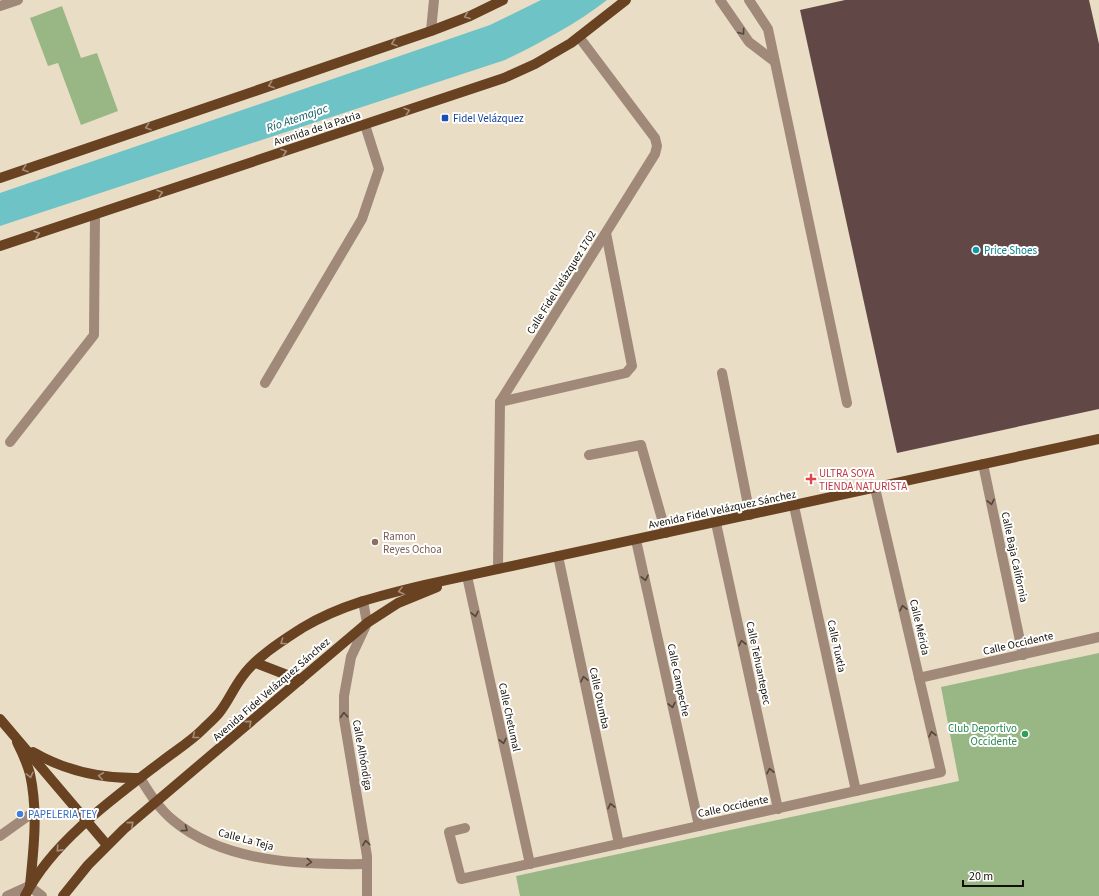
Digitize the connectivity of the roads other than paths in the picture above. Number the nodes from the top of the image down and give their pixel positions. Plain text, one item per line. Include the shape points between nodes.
1 (18, 0) edge
2 (434, 0) edge
3 (503, 0) edge
4 (626, 0) edge
5 (720, 0) edge
6 (749, 0) edge
7 (0, 6) edge
8 (431, 31) junction
9 (579, 37) junction
10 (774, 61) junction
11 (365, 125) junction
12 (0, 178) edge
13 (95, 215) junction
14 (606, 233) junction
15 (0, 246) edge
16 (722, 372) dead end
17 (265, 382) dead end
18 (500, 402) junction
19 (847, 403) dead end
20 (1099, 439) edge
21 (10, 442) dead end
22 (589, 455) dead end
23 (983, 464) junction
24 (875, 488) junction
25 (794, 506) junction
26 (750, 515) junction
27 (716, 523) junction
28 (666, 533) junction
29 (636, 540) junction
30 (558, 556) junction
31 (498, 569) junction
32 (467, 576) junction
33 (363, 601) junction
34 (367, 622) junction
35 (1099, 637) edge
36 (1023, 655) junction
37 (256, 663) junction
38 (920, 678) junction
39 (300, 680) junction
40 (0, 719) edge
41 (16, 738) junction
42 (27, 748) junction
43 (941, 772) joint
44 (140, 778) junction
45 (856, 791) junction
46 (156, 803) junction
47 (778, 809) junction
48 (35, 811) junction
49 (87, 822) junction
50 (699, 826) junction
51 (465, 828) dead end
52 (0, 836) edge
53 (618, 844) junction
54 (107, 845) junction
55 (367, 864) junction
56 (530, 864) junction
57 (30, 886) junction
58 (7, 896) edge
59 (25, 896) edge
60 (42, 896) edge
61 (63, 896) edge
62 (367, 896) edge

1 - 7 street
2 - 8 street
3 -> 8 main road
4 - 9 main road, Avenida de la Patria
5 -> 10 street via 749,42
6 - 10 street via 768,29
8 -> 12 main road
11 -> 9 main road, Avenida de la Patria via 504,78 535,64
9 - 14 street, Calle Fidel Velázquez 1702 via 655,138 657,146 655,154
10 - 19 street
13 -> 11 main road, Avenida de la Patria
11 - 17 street via 380,169 362,219
15 -> 13 main road, Avenida de la Patria
13 - 21 street via 94,335
14 - 18 street, Calle Fidel Velázquez 1702
14 - 18 street via 632,366 626,372
16 - 26 street
18 - 31 street
20 - 23 main road, Avenida Fidel Velázquez Sánchez
22 - 28 street via 642,445
23 - 24 main road, Avenida Fidel Velázquez Sánchez
23 -> 36 street, Calle Baja California
24 - 25 main road, Avenida Fidel Velázquez Sánchez
38 -> 24 street, Calle Mérida
25 - 26 main road, Avenida Fidel Velázquez Sánchez
25 - 45 street, Calle Tuxtla
26 - 27 main road, Avenida Fidel Velázquez Sánchez
27 - 28 main road, Avenida Fidel Velázquez Sánchez
47 -> 27 street, Calle Tehuantepec
28 - 29 main road, Avenida Fidel Velázquez Sánchez
29 - 30 main road, Avenida Fidel Velázquez Sánchez
29 -> 50 street, Calle Campeche
30 - 31 main road, Avenida Fidel Velázquez Sánchez
53 -> 30 street, Calle Otumba
31 - 32 main road, Avenida Fidel Velázquez Sánchez
32 -> 33 main road, Avenida Fidel Velázquez Sánchez
32 - 34 main road, Avenida Fidel Velázquez Sánchez via 398,603
32 -> 56 street, Calle Chetumal
33 - 34 street
33 -> 37 main road, Avenida Fidel Velázquez Sánchez via 342,608 303,628
34 - 39 main road, Avenida Fidel Velázquez Sánchez
55 -> 34 street, Calle Alhóndiga via 364,828 344,720 344,696 351,657
35 - 36 street, Calle Occidente
36 - 38 street, Calle Occidente
37 - 39 main road
37 -> 44 main road, Avenida Fidel Velázquez Sánchez via 242,676 219,713 200,732
43 -> 38 street, Calle Mérida
46 -> 39 main road, Avenida Fidel Velázquez Sánchez
40 - 41 main road
41 - 42 main road
41 -> 48 main road via 30,772
44 -> 42 main road via 120,778 81,772 44,758
42 - 49 main road
43 - 45 street, Calle Occidente
44 - 46 street, Calle La Teja
44 - 49 main road, Avenida Fidel Velázquez Sánchez
45 - 47 street, Calle Occidente
54 -> 46 main road, Avenida Fidel Velázquez Sánchez
46 -> 55 street, Calle La Teja via 189,833 228,850 266,858
47 - 50 street, Calle Occidente
48 - 52 street
48 - 57 main road
49 - 54 main road
49 -> 57 main road, Avenida Fidel Velázquez Sánchez via 50,858
50 - 53 street, Calle Occidente
51 - 56 street, Calle Occidente via 449,832 461,879
53 - 56 street, Calle Occidente
54 - 61 main road, Avenida Fidel Velázquez Sánchez
55 - 62 street, Calle Alhóndiga
57 - 58 street
57 - 59 main road
57 - 60 street

